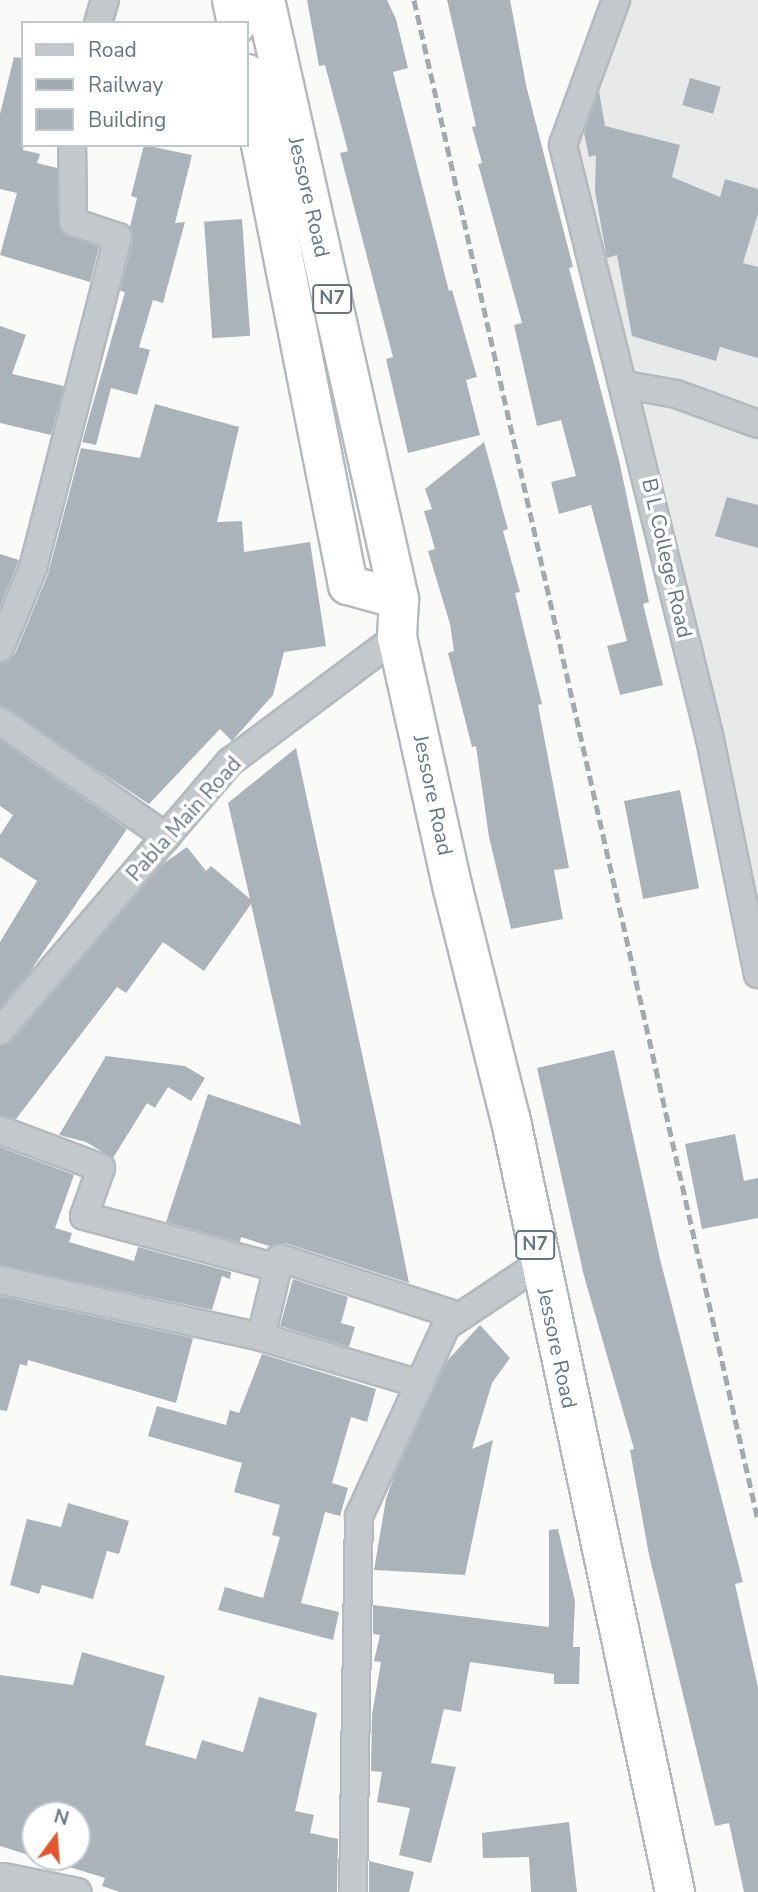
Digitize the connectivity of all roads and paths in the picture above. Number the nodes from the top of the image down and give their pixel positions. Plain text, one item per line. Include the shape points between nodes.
1 (105, 0) edge
2 (232, 0) edge
3 (265, 0) edge
4 (616, 0) edge
5 (99, 21) edge
6 (237, 21) edge
7 (248, 79) edge
8 (72, 147) edge
9 (626, 386) junction
10 (758, 424) edge
11 (399, 598) junction
12 (397, 637) junction
13 (0, 648) edge
14 (0, 721) edge
15 (166, 836) junction
16 (758, 974) edge
17 (0, 1031) edge
18 (0, 1130) edge
19 (539, 1264) junction
20 (278, 1268) junction
21 (0, 1280) edge
22 (459, 1316) junction
23 (261, 1337) junction
24 (420, 1384) junction
25 (1, 1892) edge
26 (77, 1892) edge
27 (353, 1892) edge
28 (675, 1892) edge

1 - 5 street
2 - 6 highway
3 - 11 highway, Jessore Road / N7
4 - 9 street, B L College Road via 563,145 609,335
7 - 11 highway, Jessore Road / N7 via 348,585
8 - 13 street via 73,222 118,237 33,568
9 - 10 street via 676,394
9 - 16 street, B L College Road via 710,739
11 - 12 highway, Jessore Road / N7
12 - 15 street, Pabla Main Road via 232,761
12 - 19 highway, Jessore Road / N7 via 511,1121
14 - 15 street
15 - 17 street, Pabla Main Road
18 - 20 street via 101,1167 84,1216
19 - 22 street
19 - 28 highway, Jessore Road / N7
20 - 22 street via 280,1258
20 - 23 street
21 - 23 street
22 - 24 street via 446,1326
23 - 24 street
24 - 27 street via 359,1516
25 - 26 street via 4,1877

